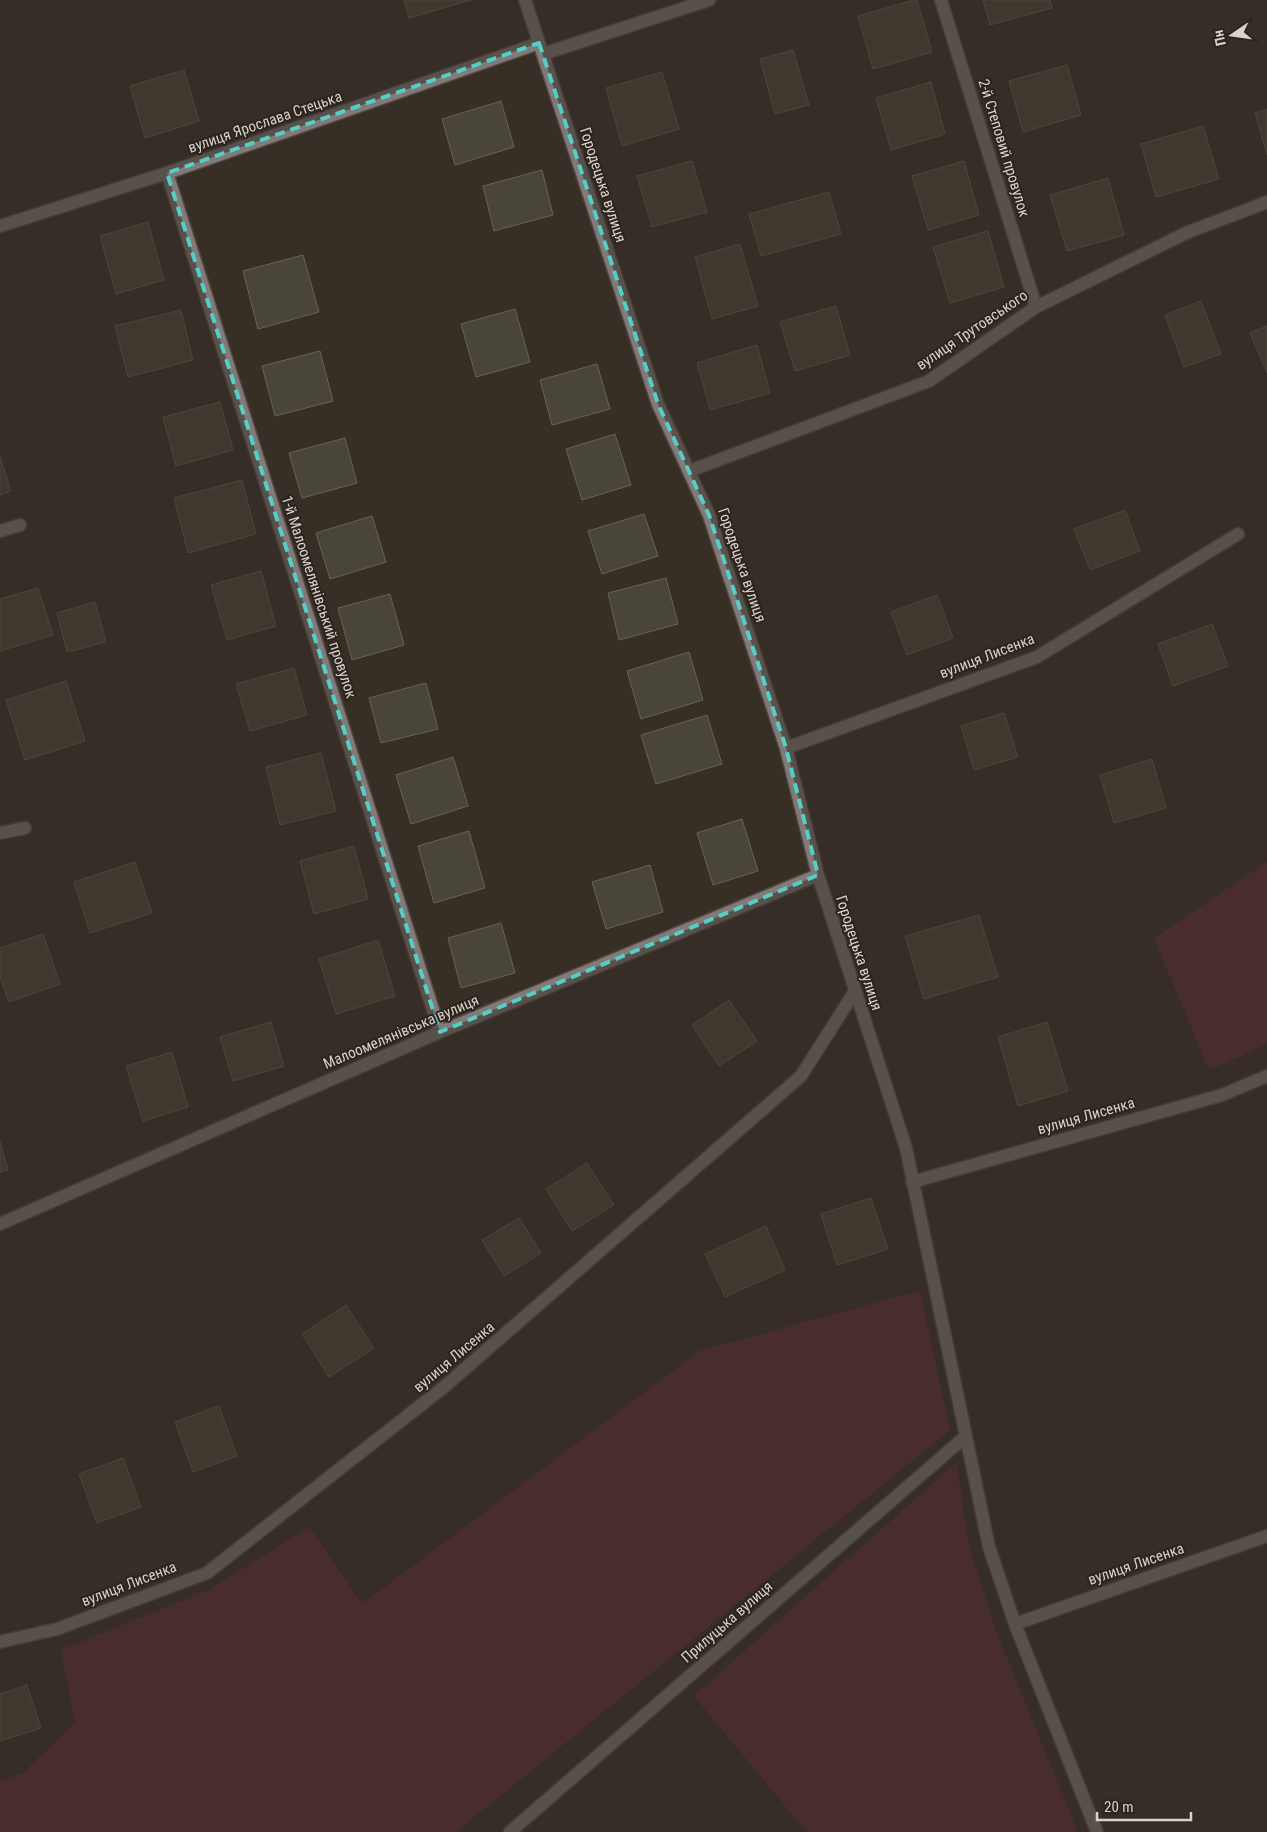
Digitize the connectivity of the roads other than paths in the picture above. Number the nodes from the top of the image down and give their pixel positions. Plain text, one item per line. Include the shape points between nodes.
1 (525, 0) edge
2 (709, 0) edge
3 (941, 0) edge
4 (541, 48) junction
5 (167, 173) junction
6 (1267, 202) edge
7 (0, 226) edge
8 (1036, 306) junction
9 (689, 472) junction
10 (20, 525) dead end
11 (0, 531) edge
12 (1238, 534) dead end
13 (786, 748) junction
14 (25, 828) dead end
15 (0, 833) edge
16 (818, 876) junction
17 (855, 992) junction
18 (440, 1032) junction
19 (1267, 1076) edge
20 (912, 1182) junction
21 (0, 1224) edge
22 (966, 1436) junction
23 (1267, 1536) edge
24 (1015, 1624) junction
25 (0, 1642) edge
26 (510, 1832) edge
27 (1097, 1832) edge

1 - 4 street, Городецька вулиця
2 - 4 street, вулиця Ярослава Стецька
3 - 8 street, 2-й Степовий провулок
4 - 5 street, вулиця Ярослава Стецька
4 - 9 street, Городецька вулиця via 658,404
5 - 7 street, вулиця Ярослава Стецька
5 - 18 street, 1-й Малоомелянівський провулок
6 - 8 street, вулиця Трутовського via 1186,233
8 - 9 street, вулиця Трутовського via 929,381
9 - 13 street, Городецька вулиця via 709,515
10 - 11 street
12 - 13 street, вулиця Лисенка via 1037,657
13 - 16 street, Городецька вулиця
14 - 15 street
16 - 17 street, Городецька вулиця
16 - 18 street, Малоомелянівська вулиця
17 - 20 street, Городецька вулиця via 906,1148
17 - 25 street, вулиця Лисенка via 801,1076 444,1387 206,1573 57,1628
18 - 21 street, Малоомелянівська вулиця
19 - 20 street, вулиця Лисенка via 1222,1095
20 - 22 street, Городецька вулиця
22 - 24 street, Городецька вулиця via 989,1547
22 - 26 street, Прилуцька вулиця
23 - 24 street, вулиця Лисенка
24 - 27 street, Городецька вулиця

